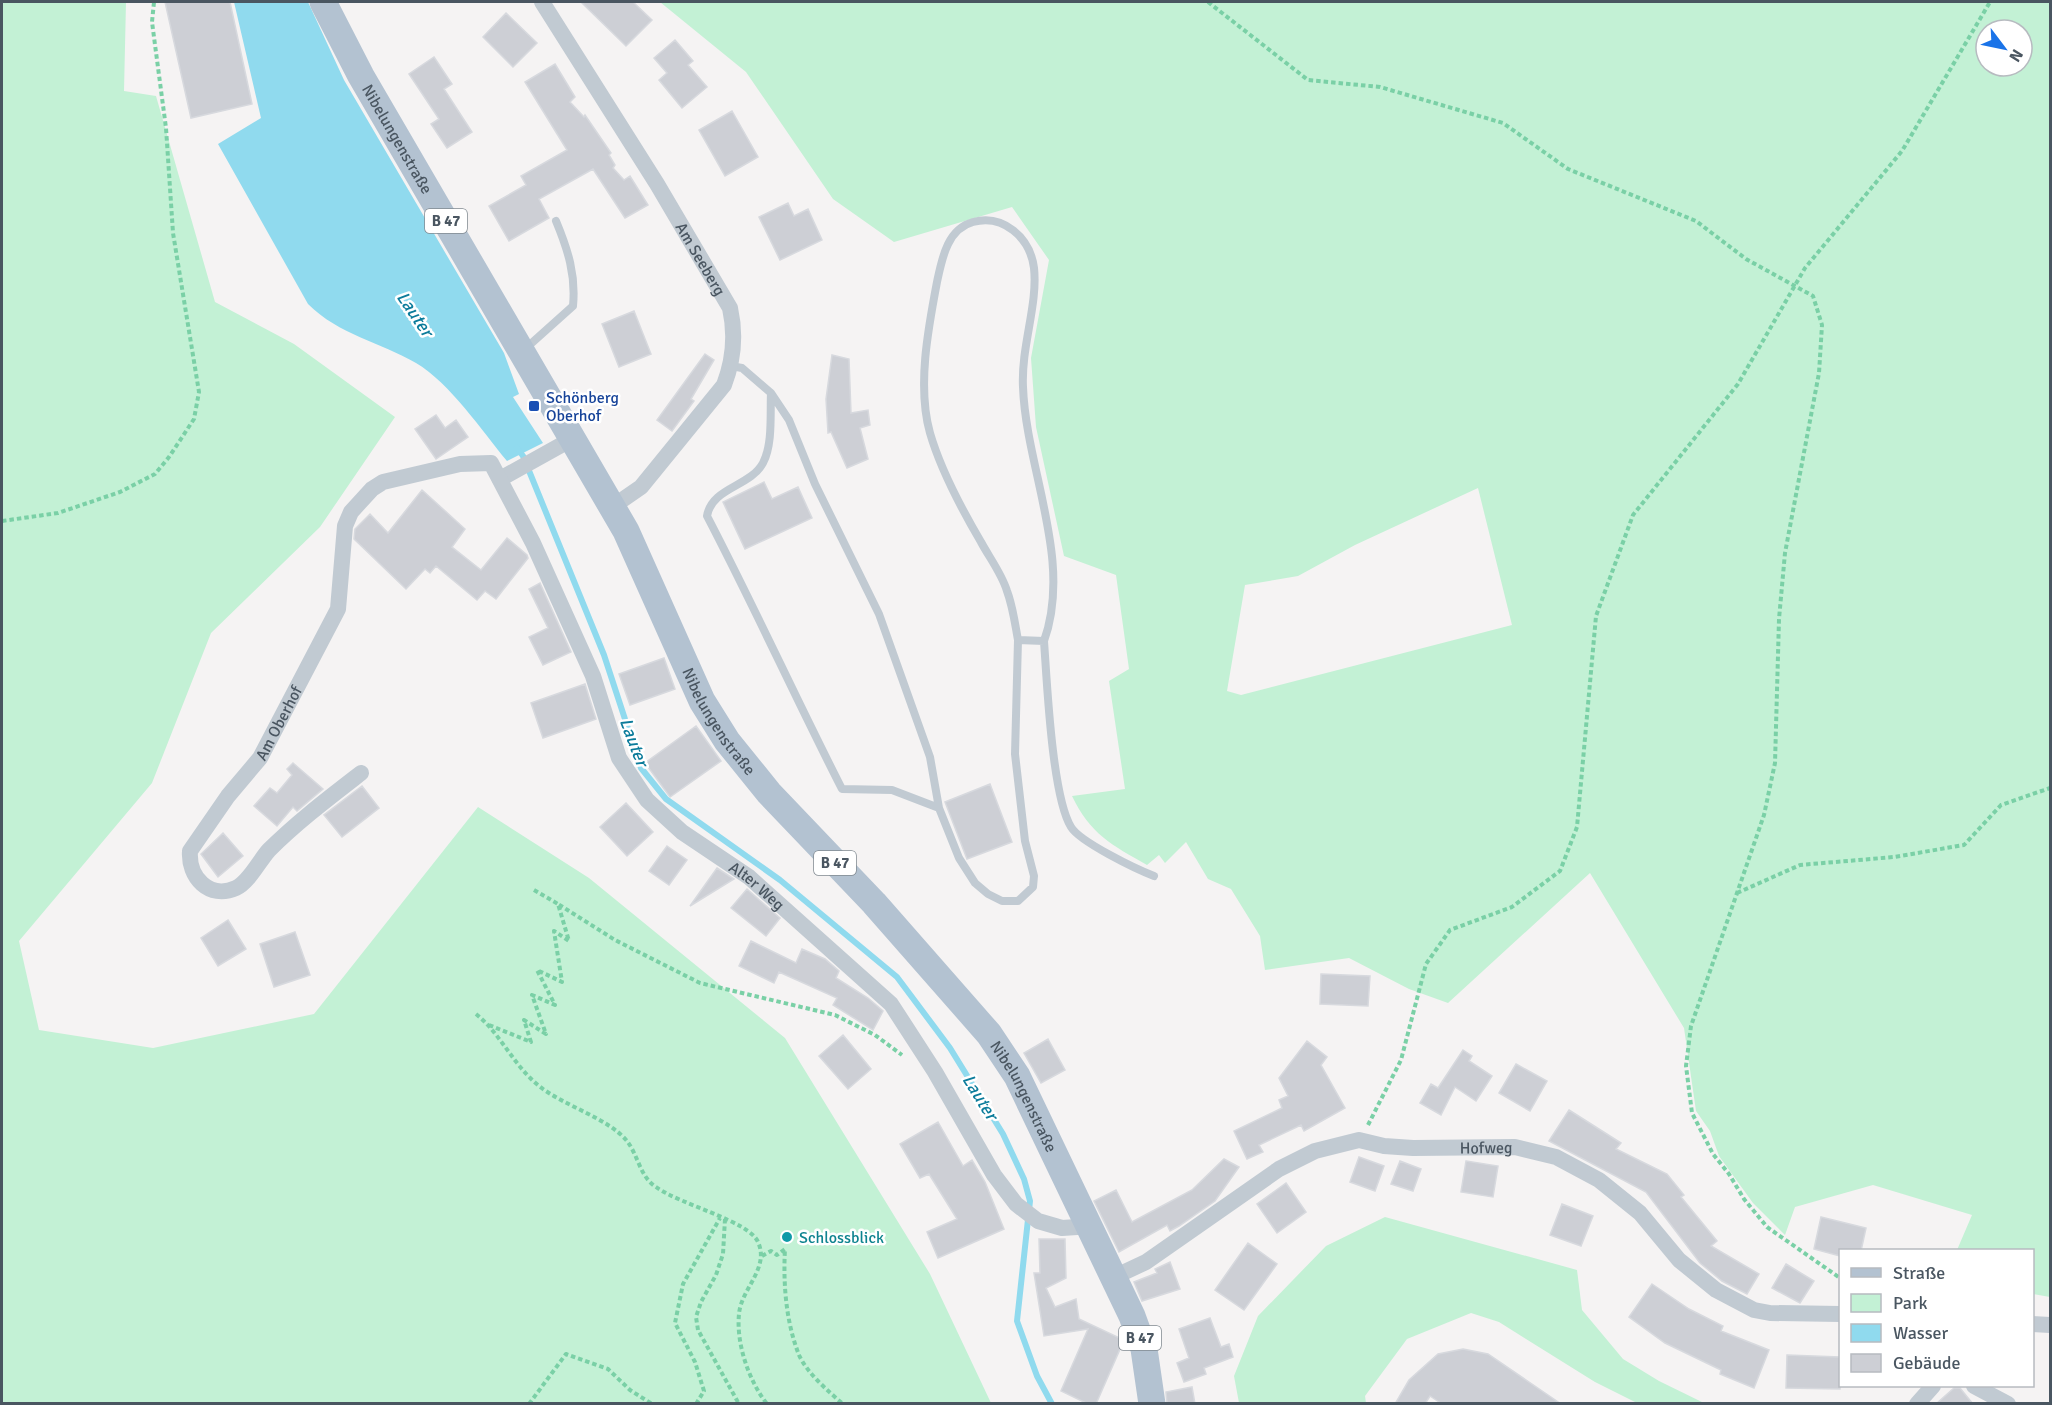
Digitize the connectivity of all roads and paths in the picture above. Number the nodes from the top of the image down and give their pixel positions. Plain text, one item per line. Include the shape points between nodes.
1 (154, 2) edge
2 (323, 2) edge
3 (542, 2) edge
4 (1208, 2) edge
5 (1990, 2) edge
6 (556, 221) dead end
7 (1793, 286) junction
8 (522, 352) junction
9 (731, 366) junction
10 (771, 393) junction
11 (561, 445) junction
12 (503, 477) junction
13 (612, 507) junction
14 (2, 520) edge
15 (1018, 640) junction
16 (1044, 641) junction
17 (361, 773) dead end
18 (2050, 788) edge
19 (939, 808) junction
20 (1154, 876) dead end
21 (534, 890) dead end
22 (1736, 893) junction
23 (558, 904) junction
24 (476, 1014) dead end
25 (489, 1025) junction
26 (935, 1072) junction
27 (1359, 1140) junction
28 (722, 1218) junction
29 (1087, 1222) junction
30 (762, 1256) junction
31 (1114, 1277) junction
32 (1839, 1277) edge
33 (1839, 1314) edge
34 (2034, 1324) edge
35 (2050, 1325) edge
36 (1932, 1387) edge
37 (1976, 1387) edge
38 (529, 1404) edge
39 (652, 1404) edge
40 (696, 1404) edge
41 (739, 1404) edge
42 (767, 1404) edge
43 (843, 1404) edge
44 (1152, 1404) edge
45 (1917, 1404) edge
46 (2008, 1404) edge

1 - 14 path via 152,22 166,128 173,233 199,392 194,419 155,474 120,492 58,513
2 - 8 main road, Nibelungenstraße / B 47 via 361,76
3 - 9 street, Am Seeberg via 730,308 735,330
4 - 7 path via 1308,80 1380,87 1503,123 1568,169 1696,221 1746,259
5 - 7 path via 1902,151
6 - 8 lane via 570,255 575,288 573,306
7 - 22 path via 1813,297 1822,325 1819,373 1785,553 1775,763 1764,815
7 - 27 path via 1738,384 1633,515 1596,616 1577,826 1560,871 1512,907 1450,930 1426,964 1401,1060
8 - 11 main road, Nibelungenstraße / B 47
9 - 10 lane via 742,368
9 - 13 street, Am Seeberg via 724,385 658,468 641,487
10 - 19 lane via 789,420 815,484 879,614 930,757
10 - 19 lane via 762,464 718,496 709,505 707,516 842,789 892,790
11 - 12 street
11 - 13 main road, Nibelungenstraße / B 47
12 - 17 street, Am Oberhof via 491,463 460,464 422,472 383,482 351,512 345,526 338,609 260,758 190,851 195,877 205,887 220,892 238,887 270,850
12 - 26 street, Alter Weg via 593,676 619,758 647,800 682,832 749,876 891,1004
13 - 29 main road, Nibelungenstraße / B 47 via 702,701 727,741 769,793 874,903 989,1034 1017,1076
15 - 16 lane
15 - 16 lane via 1007,589 960,506 930,432 925,390 931,314 943,255 952,237 967,224 982,219 998,220 1013,228 1033,259 1035,280 1024,346 1023,390 1056,584
15 - 19 lane via 1015,754 1025,842 1034,876 1029,893 1018,901 1007,902 994,898 975,883 959,858
16 - 20 lane via 1061,798 1072,828 1119,861
18 - 22 path via 2001,805 1964,845 1894,857 1800,865
21 - 23 path
22 - 32 path via 1690,1026 1686,1066 1692,1113 1713,1154 1767,1227
23 - 25 path via 569,941 554,931 562,982 537,970 555,1005 532,995 546,1034 524,1020 531,1042
23 - 26 path via 615,940 700,983 835,1015 875,1035 918,1070
24 - 25 path
25 - 28 path via 517,1065 538,1085 607,1125 628,1142 652,1185 673,1199
26 - 29 street, Alter Weg via 994,1175 1016,1204 1038,1221 1062,1228
27 - 31 street, Hofweg via 1315,1151 1279,1169 1146,1262
27 - 33 street, Hofweg via 1413,1148 1515,1147 1556,1156 1599,1180 1640,1214 1679,1260 1716,1290 1754,1310
28 - 30 path via 752,1233
28 - 40 path via 683,1284 675,1323 695,1362 704,1391
28 - 41 path via 723,1254 696,1317 698,1330
29 - 31 main road, Nibelungenstraße / B 47
30 - 42 path via 739,1313 740,1343 756,1390
30 - 43 path via 771,1251 777,1255 785,1249 786,1299 800,1356
31 - 44 main road, Nibelungenstraße / B 47 via 1144,1349
34 - 35 street
36 - 45 street
37 - 46 street
38 - 39 path via 566,1354 608,1369

